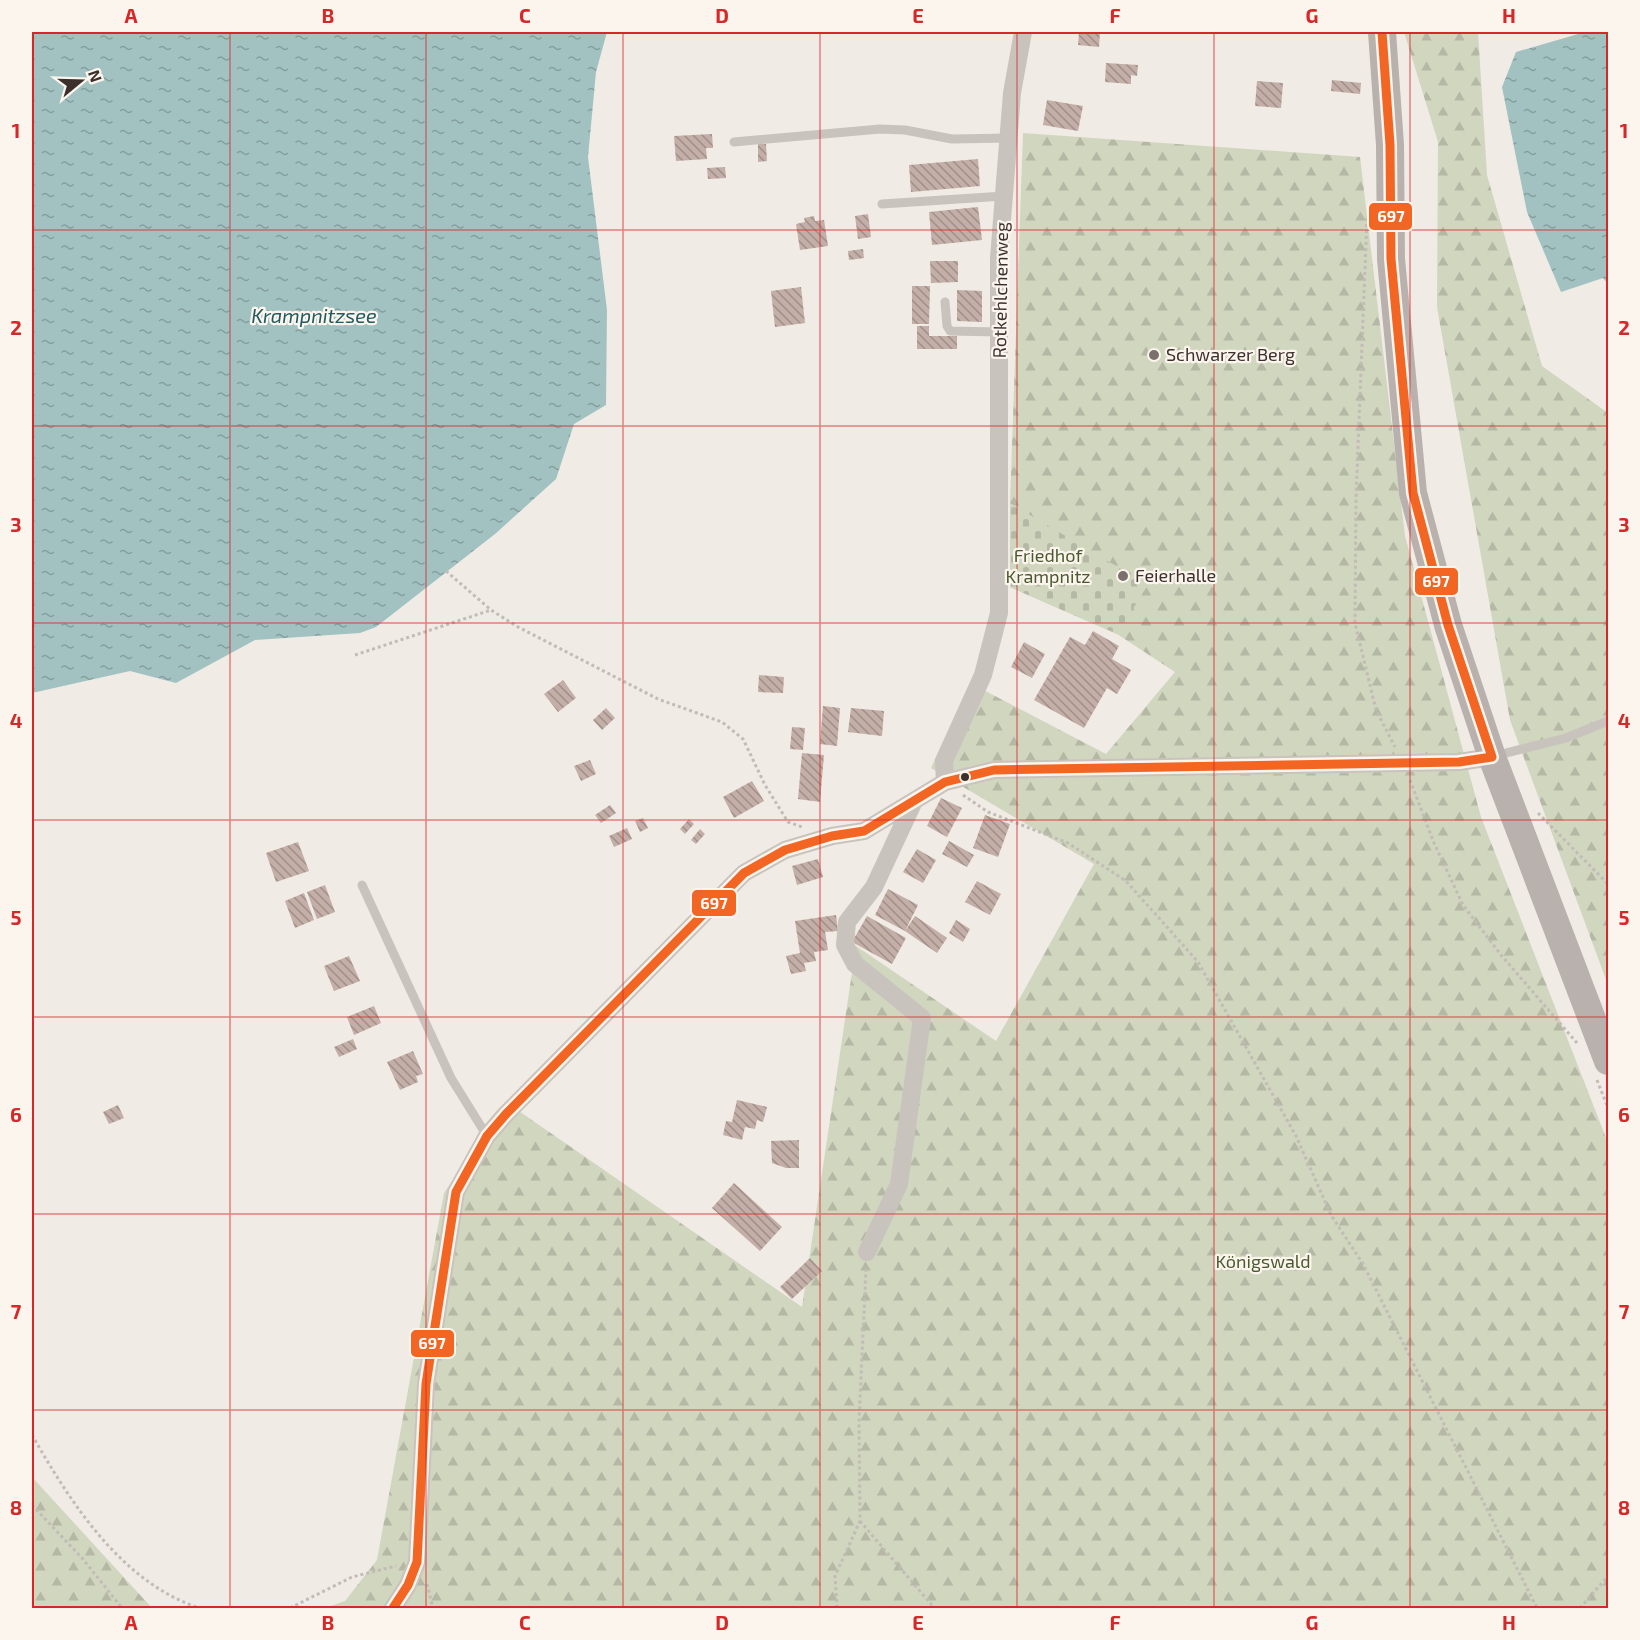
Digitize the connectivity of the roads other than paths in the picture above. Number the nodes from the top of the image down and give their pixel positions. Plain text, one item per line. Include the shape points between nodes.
1 (1023, 32) edge
2 (1382, 32) edge
3 (1008, 138) junction
4 (734, 142) dead end
5 (1004, 195) junction
6 (882, 204) dead end
7 (945, 302) dead end
8 (999, 332) junction
9 (1608, 721) edge
10 (1492, 757) junction
11 (945, 782) junction
12 (915, 799) junction
13 (362, 885) dead end
14 (1601, 1068) edge
15 (487, 1136) junction
16 (867, 1252) road end
17 (393, 1608) edge

1 - 3 street, Rotkehlchenweg via 1011,93
2 - 10 main road via 1390,145 1391,259 1413,493 1448,625
3 - 4 lane via 952,139 880,129
3 - 5 street, Rotkehlchenweg
5 - 6 lane
5 - 8 street, Rotkehlchenweg
7 - 8 lane via 950,331
8 - 11 street, Rotkehlchenweg via 999,613 983,675 944,761
9 - 10 lane via 1566,738
10 - 11 street via 1404,764 994,770
10 - 14 main road
11 - 12 street
12 - 15 street via 864,831 784,850 744,873
12 - 16 street via 874,887 847,922 845,945 855,964 922,1018 899,1184
13 - 15 lane via 451,1078
15 - 17 street via 456,1192 426,1384 417,1562

